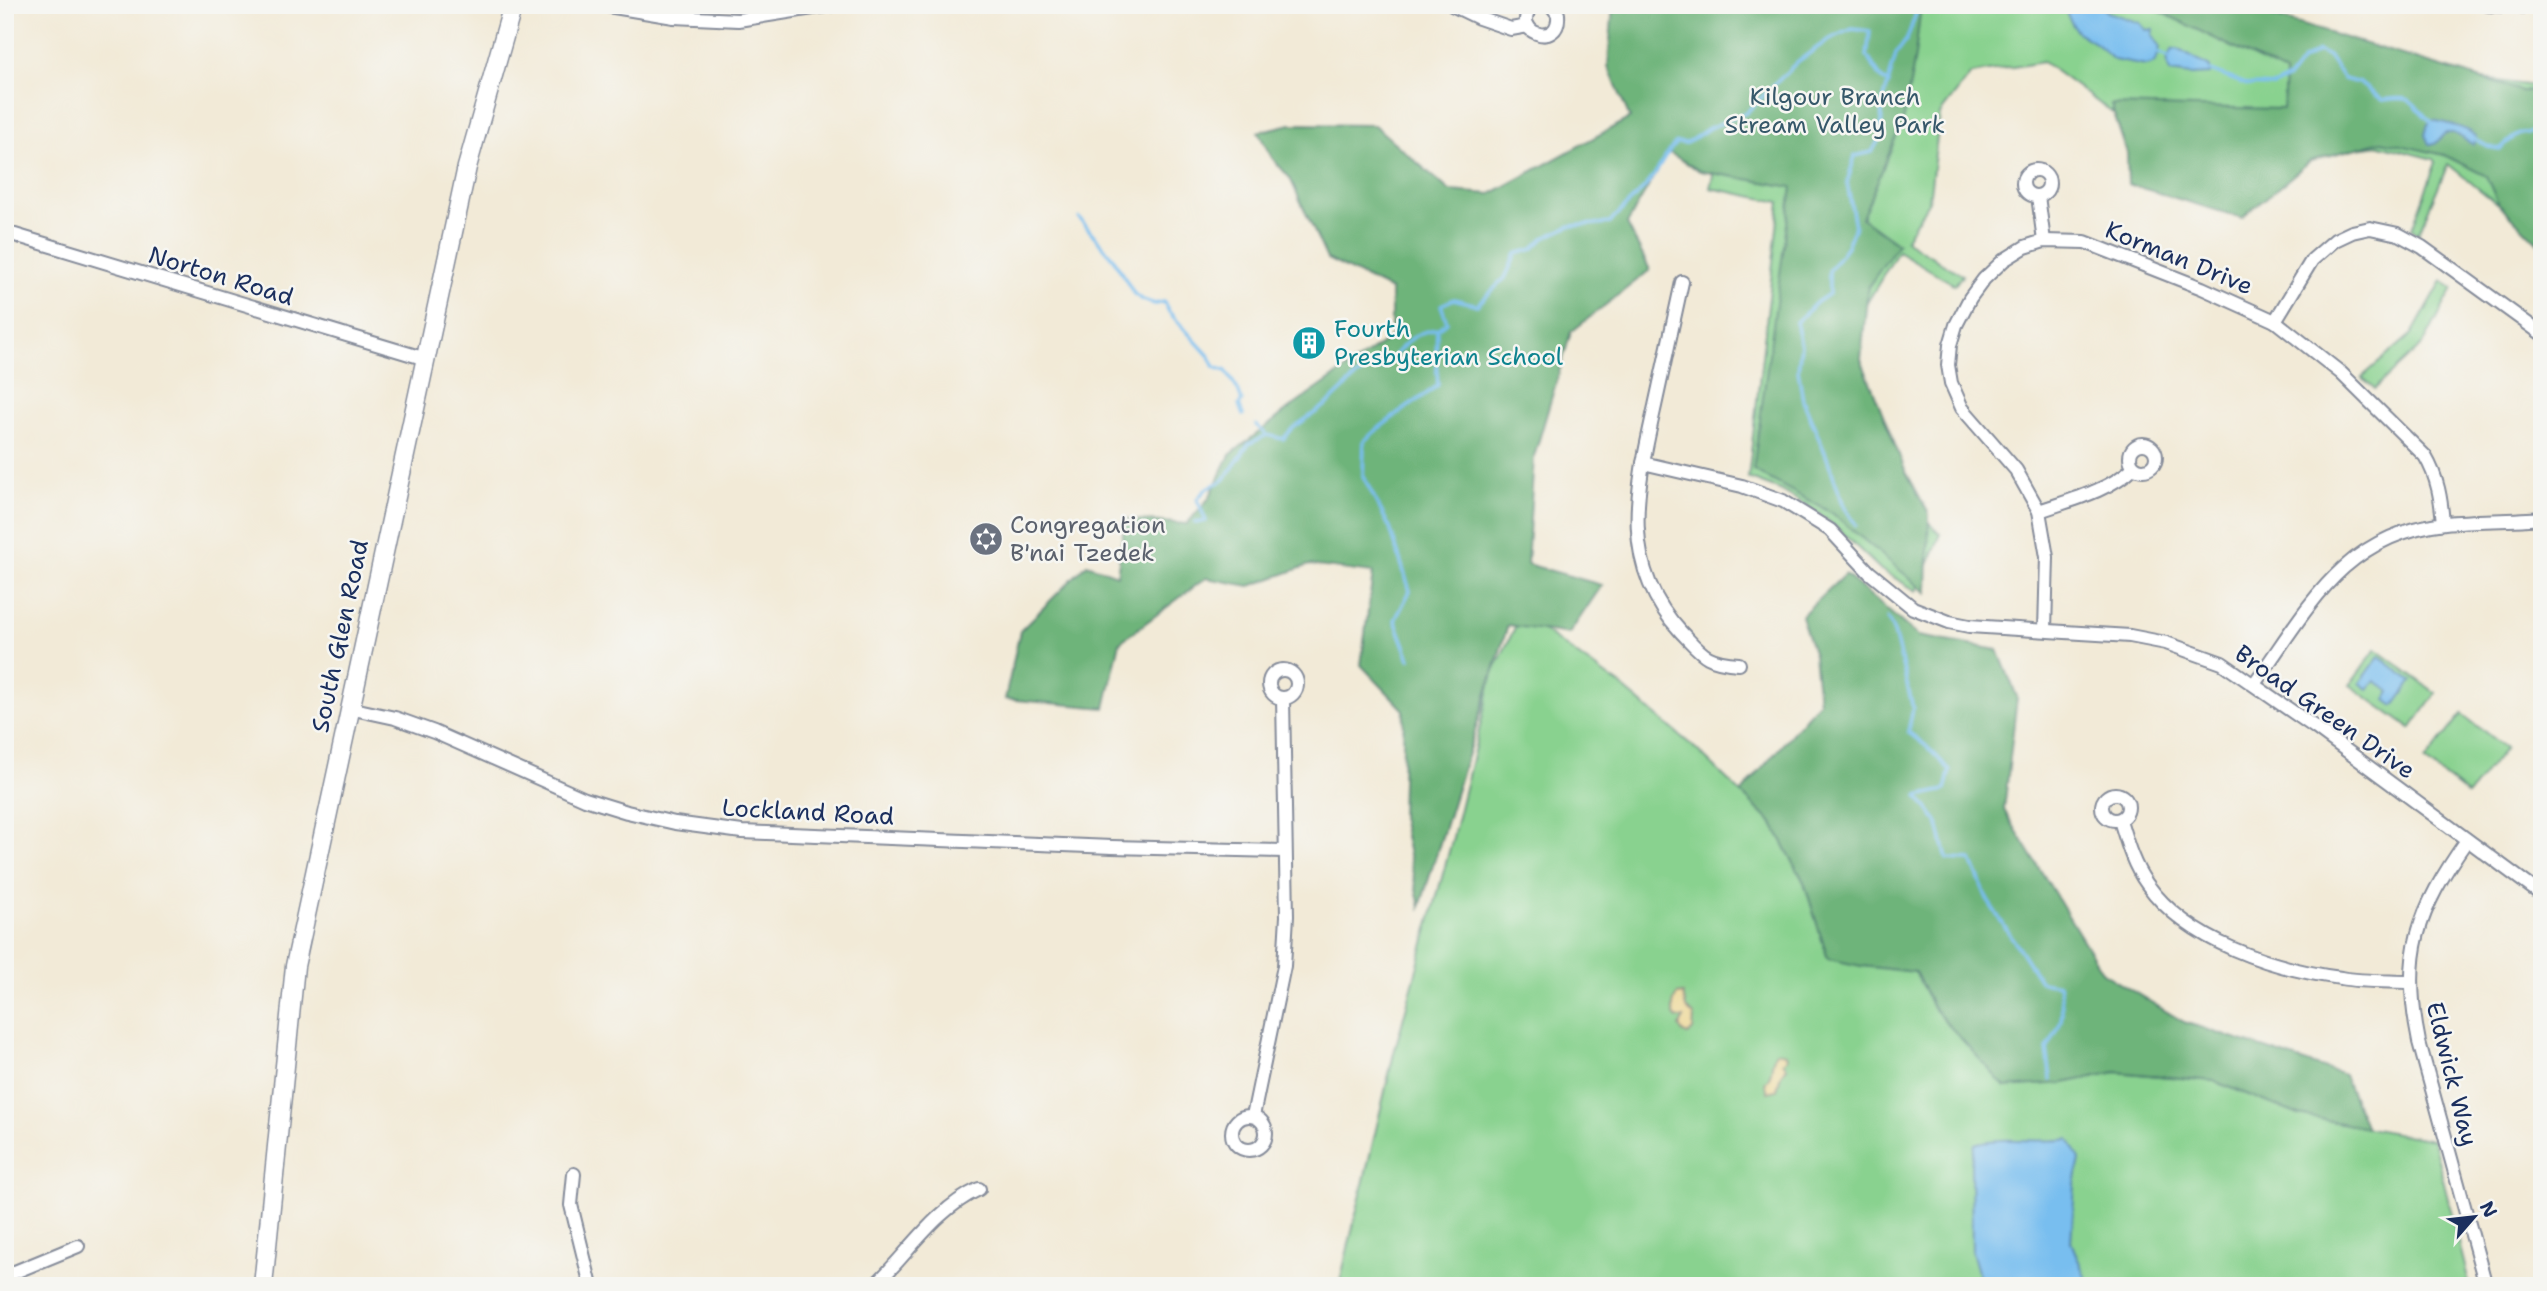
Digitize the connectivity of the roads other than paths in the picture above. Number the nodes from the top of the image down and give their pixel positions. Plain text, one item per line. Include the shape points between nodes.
1 (513, 5) edge
2 (603, 5) edge
3 (832, 5) edge
4 (1452, 5) edge
5 (1534, 5) edge
6 (1551, 5) edge
7 (2488, 5) edge
8 (2542, 7) edge
9 (1528, 26) junction
10 (2038, 196) dead end
11 (5, 232) edge
12 (2044, 241) junction
13 (1682, 282) dead end
14 (2275, 321) junction
15 (2542, 334) edge
16 (426, 359) junction
17 (1643, 463) junction
18 (2134, 467) dead end
19 (2039, 512) junction
20 (2542, 518) edge
21 (2443, 523) junction
22 (2045, 629) junction
23 (1739, 664) dead end
24 (2254, 684) junction
25 (1283, 698) dead end
26 (349, 708) junction
27 (2120, 820) dead end
28 (2467, 841) junction
29 (1285, 851) junction
30 (2542, 895) edge
31 (2410, 982) junction
32 (1253, 1116) dead end
33 (574, 1174) dead end
34 (979, 1189) dead end
35 (78, 1246) dead end
36 (5, 1276) edge
37 (262, 1286) edge
38 (591, 1286) edge
39 (874, 1286) edge
40 (2486, 1286) edge

1 - 16 main road, South Glen Road via 468,163
2 - 3 street via 674,17 738,20
4 - 9 street via 1511,29
5 - 9 street via 1527,15
6 - 9 street via 1559,20 1555,30 1540,35
7 - 8 street
10 - 12 street
11 - 16 street, Norton Road
12 - 14 street, Korman Drive via 2085,243
12 - 19 street, Korman Drive via 2004,260 1984,279 1956,325 1948,365 1962,408 2016,470
13 - 17 street
14 - 15 street via 2312,260 2335,240 2370,228 2398,234 2422,247
14 - 21 street, Korman Drive via 2341,373 2425,456 2441,494
16 - 26 main road, South Glen Road
17 - 22 street, Broad Green Drive via 1742,486 1783,501 1830,530 1869,572 1913,608 1969,626
17 - 23 street via 1637,533 1654,593 1699,652 1715,663
18 - 19 street via 2107,486
19 - 22 street, Korman Drive via 2047,557
20 - 21 street
21 - 24 street via 2395,536 2355,556 2323,588
22 - 24 street, Broad Green Drive via 2166,643 2221,663
24 - 28 street, Broad Green Drive
25 - 29 street
26 - 29 street, Lockland Road via 433,732 585,799 675,823 742,832
26 - 37 main road, South Glen Road via 295,965
27 - 31 street via 2133,860 2148,885 2197,932 2300,971 2344,979
28 - 30 street, Broad Green Drive
28 - 31 street, Eldwick Way via 2426,906
29 - 32 street via 1284,966
31 - 40 street, Eldwick Way via 2419,1042
33 - 38 street via 571,1205
34 - 39 street via 938,1216
35 - 36 street

